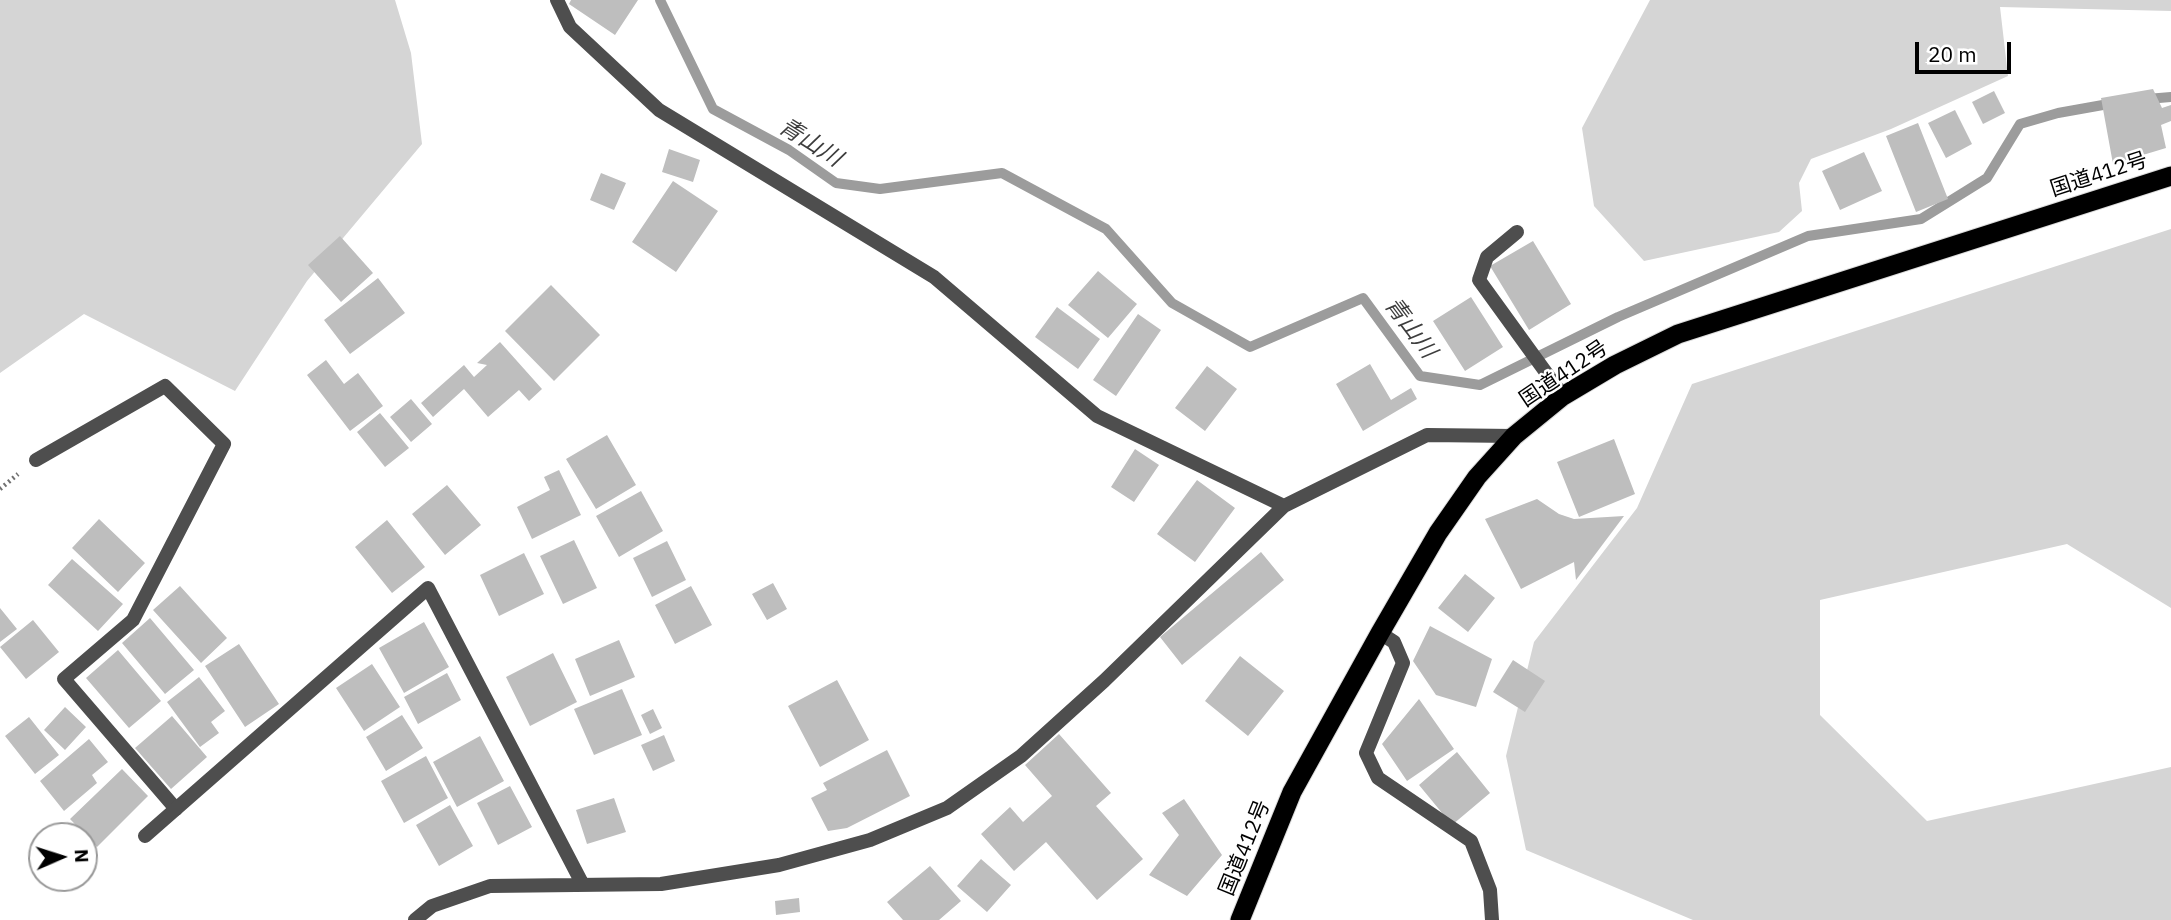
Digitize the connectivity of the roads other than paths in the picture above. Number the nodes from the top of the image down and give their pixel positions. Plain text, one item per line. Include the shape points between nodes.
1 (557, 0) edge
2 (2171, 176) edge
3 (1517, 232) dead end
4 (1563, 396) junction
5 (1514, 436) junction
6 (36, 460) dead end
7 (1284, 506) junction
8 (1380, 633) junction
9 (176, 809) junction
10 (145, 836) dead end
11 (583, 885) junction
12 (415, 920) edge
13 (1240, 920) edge
14 (1492, 920) edge

1 - 7 street via 570,27 659,110 934,277 1097,416
2 - 4 highway, 国道412号 via 1678,334
3 - 4 street via 1487,257 1479,280
4 - 5 highway, 国道412号
5 - 7 street via 1427,435
5 - 8 highway, 国道412号 via 1437,533
6 - 9 street via 165,386 223,444 133,620 64,680
7 - 11 street via 1094,691 1021,755 947,807 870,840 779,865 662,884
8 - 13 highway, 国道412号 via 1292,792
8 - 14 street via 1394,642 1403,663 1366,753 1378,778 1471,841 1490,890
9 - 10 street
9 - 11 street via 428,588
11 - 12 street via 491,887 432,906

